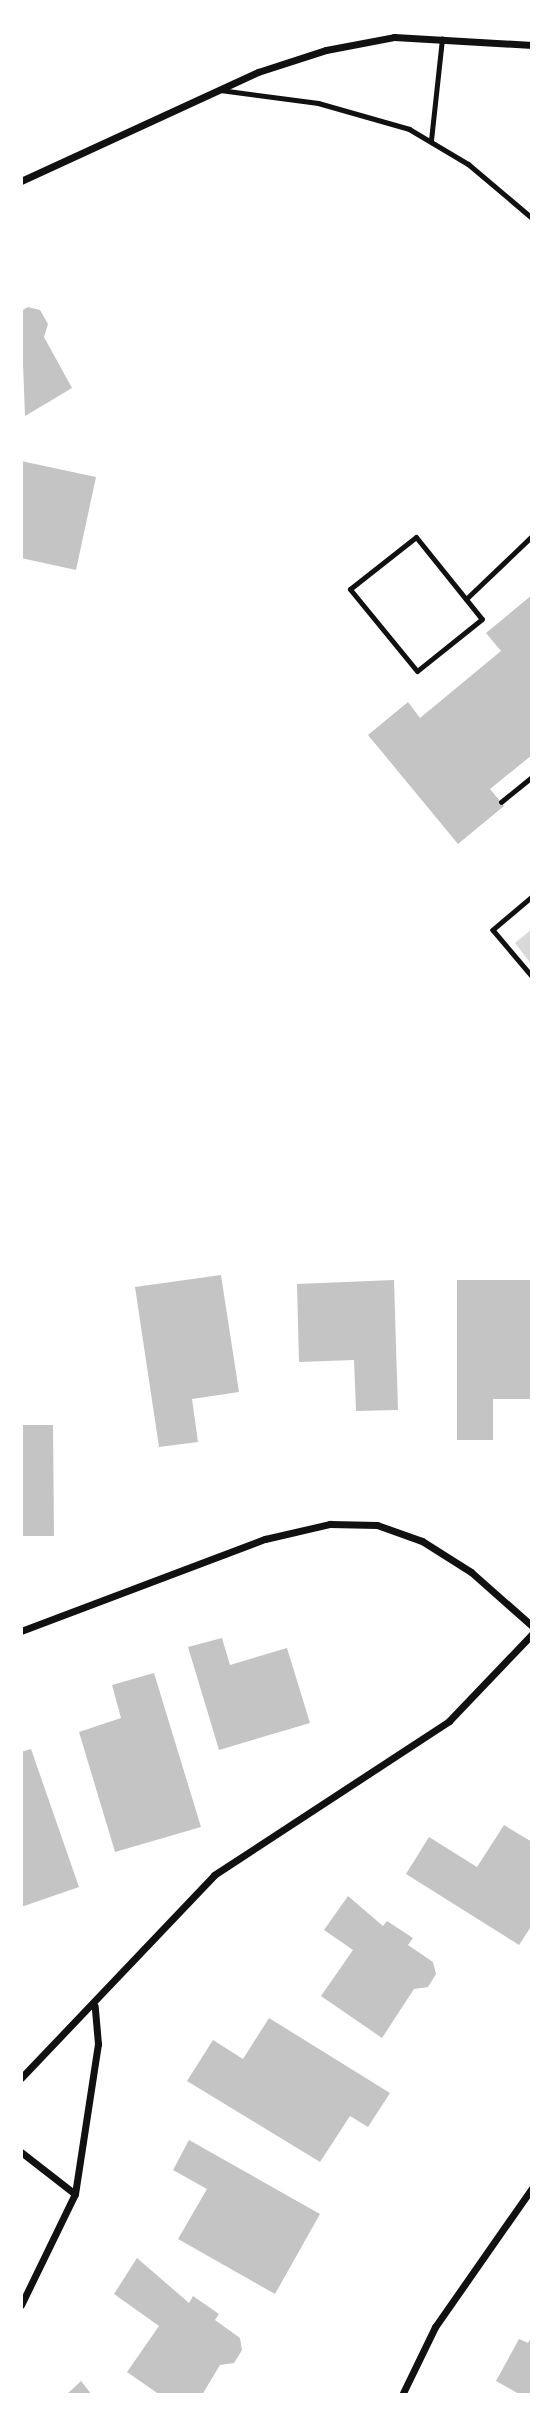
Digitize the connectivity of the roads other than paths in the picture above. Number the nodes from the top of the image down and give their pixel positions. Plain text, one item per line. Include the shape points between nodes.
1 (442, 37) junction
2 (532, 45) edge
3 (220, 90) junction
4 (430, 140) junction
5 (21, 181) edge
6 (532, 218) edge
7 (532, 536) edge
8 (466, 599) junction
9 (532, 1626) edge
10 (21, 1631) edge
11 (532, 1634) edge
12 (95, 2006) junction
13 (21, 2078) edge
14 (21, 2152) edge
15 (532, 2188) edge
16 (75, 2194) junction
17 (21, 2305) edge
18 (402, 2395) edge

1 - 2 street
1 - 3 street via 394,37 326,50
1 - 4 lane
3 - 4 lane via 356,112
3 - 5 street
4 - 6 lane via 496,184
7 - 8 lane
8 - 8 lane via 482,619 417,671 350,589 416,537
9 - 10 street via 471,1572 422,1541 377,1525 330,1524 244,1546
11 - 12 street via 449,1721 214,1875
12 - 13 street via 55,2038
12 - 16 street via 98,2045
14 - 16 street
15 - 18 street via 435,2327
16 - 17 street

